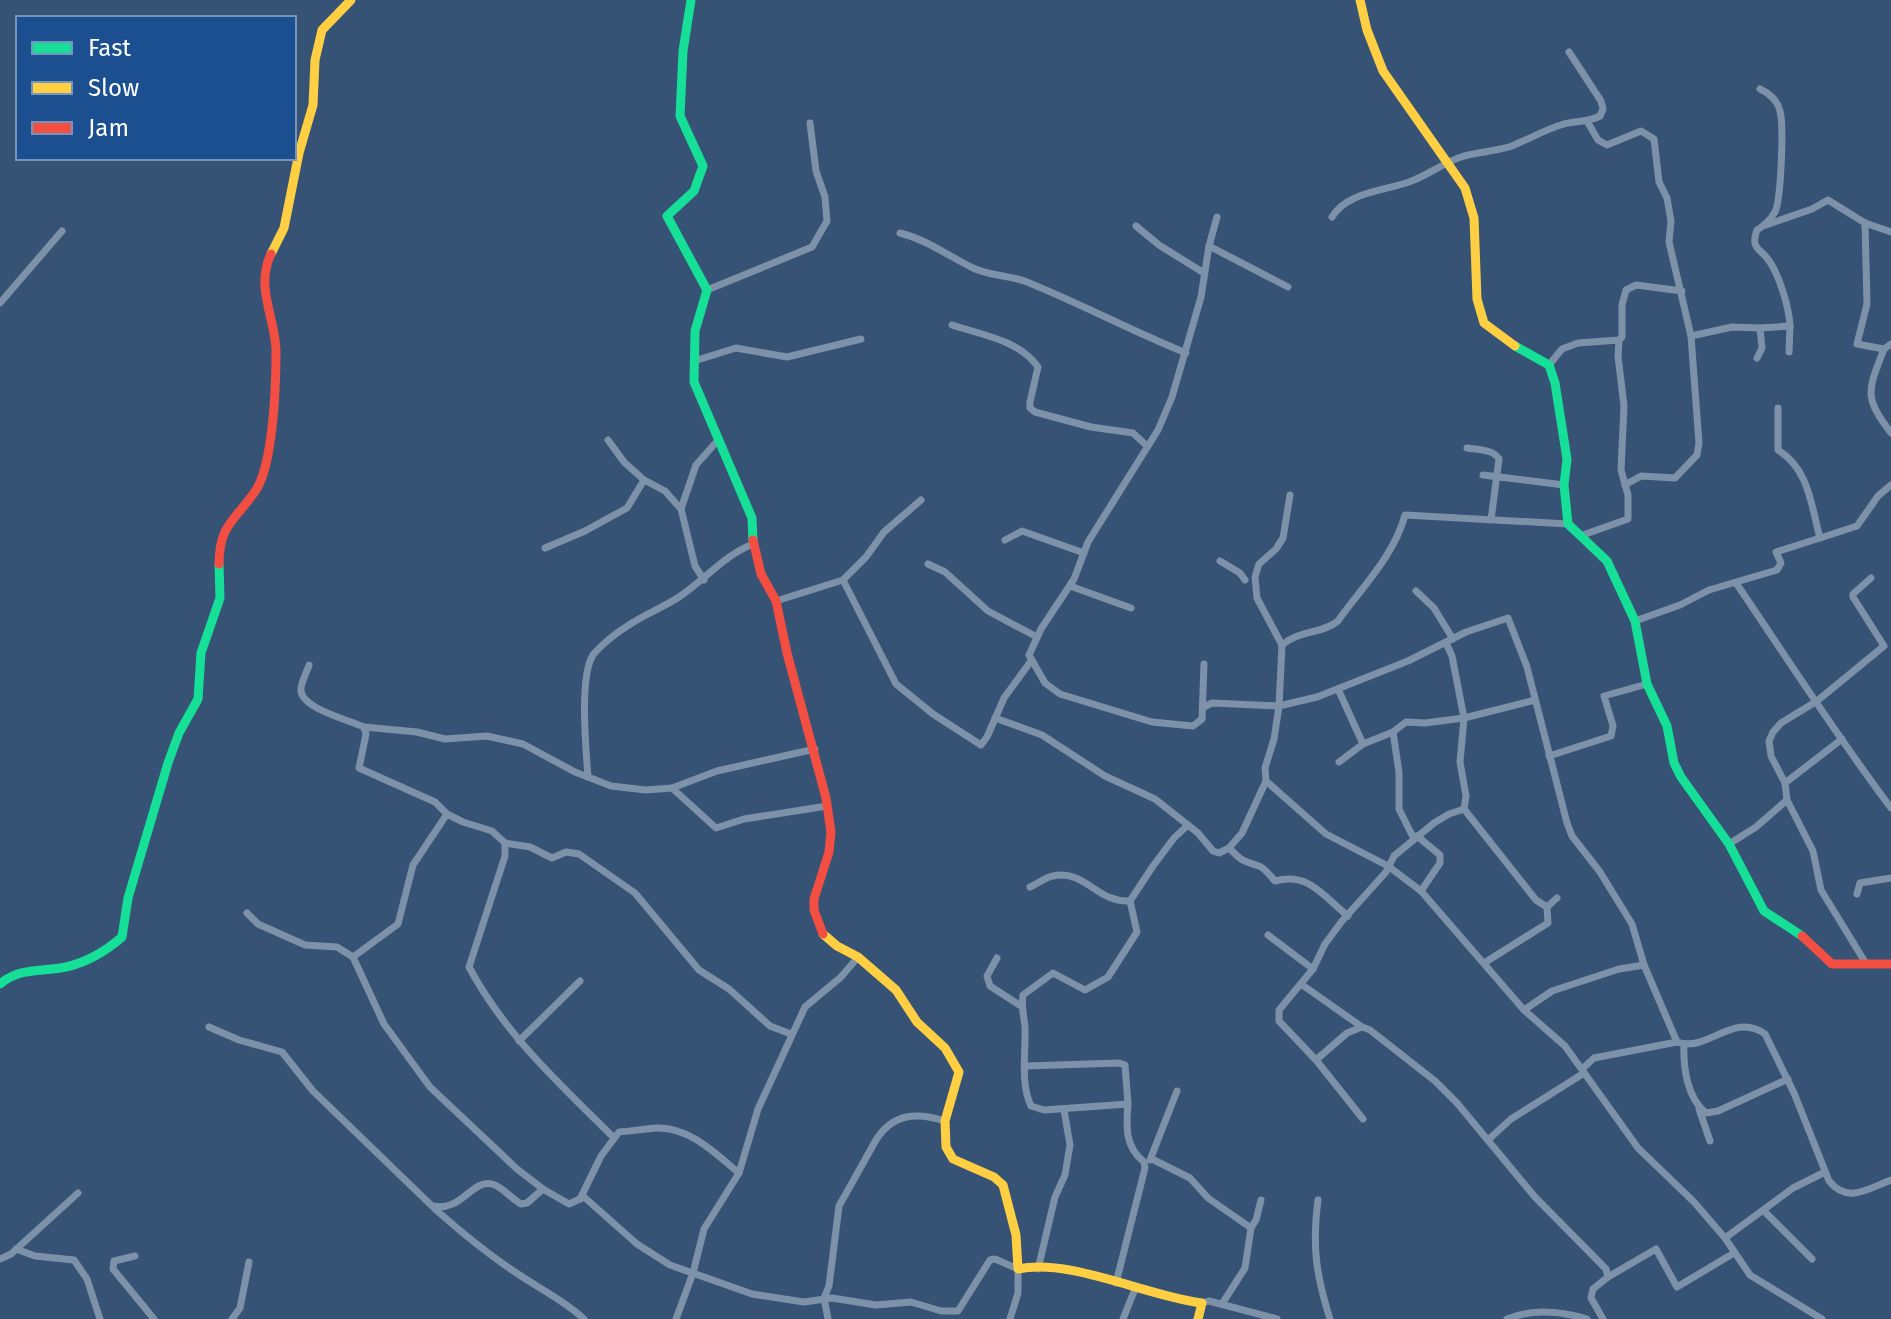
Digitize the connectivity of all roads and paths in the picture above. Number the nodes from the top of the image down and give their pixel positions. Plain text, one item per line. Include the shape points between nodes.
1 (351, 0) edge
2 (691, 0) edge
3 (1360, 0) edge
4 (1569, 52) dead end
5 (1760, 89) dead end
6 (1587, 121) junction
7 (810, 123) dead end
8 (1448, 161) junction
9 (1217, 217) dead end
10 (1332, 217) dead end
11 (1865, 223) junction
12 (1136, 226) dead end
13 (1764, 226) junction
14 (62, 231) dead end
15 (1891, 232) edge
16 (900, 233) dead end
17 (1209, 246) junction
18 (1204, 273) junction
19 (1288, 287) dead end
20 (707, 290) junction
21 (1682, 291) junction
22 (0, 303) edge
23 (952, 325) dead end
24 (1790, 326) junction
25 (1760, 328) junction
26 (1691, 336) junction
27 (861, 339) dead end
28 (1619, 340) junction
29 (1887, 346) edge
30 (1789, 352) dead end
31 (1186, 353) junction
32 (1757, 358) dead end
33 (694, 361) junction
34 (1549, 365) junction
35 (1778, 408) dead end
36 (1891, 433) edge
37 (719, 439) junction
38 (608, 440) dead end
39 (1146, 445) junction
40 (1467, 448) dead end
41 (1483, 475) dead end
42 (1495, 476) junction
43 (644, 480) junction
44 (1564, 485) junction
45 (1625, 485) junction
46 (1891, 485) edge
47 (1290, 495) dead end
48 (921, 500) dead end
49 (681, 509) junction
50 (1491, 520) junction
51 (1568, 524) junction
52 (1580, 536) junction
53 (1820, 538) junction
54 (1005, 540) dead end
55 (753, 544) junction
56 (545, 548) dead end
57 (1084, 553) junction
58 (1220, 561) dead end
59 (928, 564) dead end
60 (1255, 577) junction
61 (1871, 578) dead end
62 (704, 580) junction
63 (843, 580) junction
64 (1245, 580) junction
65 (1736, 583) junction
66 (1070, 586) junction
67 (1256, 590) junction
68 (1416, 591) dead end
69 (776, 601) junction
70 (1131, 608) dead end
71 (1635, 621) junction
72 (1037, 637) junction
73 (1449, 641) junction
74 (1282, 645) junction
75 (1031, 661) junction
76 (1204, 664) dead end
77 (309, 665) dead end
78 (1647, 684) junction
79 (1338, 689) junction
80 (1535, 700) junction
81 (1817, 701) junction
82 (1279, 706) junction
83 (1204, 707) junction
84 (995, 718) junction
85 (1464, 718) junction
86 (364, 727) junction
87 (1393, 732) junction
88 (1842, 739) junction
89 (1363, 744) junction
90 (815, 749) junction
91 (1549, 756) junction
92 (1339, 762) dead end
93 (588, 777) junction
94 (1266, 781) junction
95 (1785, 783) junction
96 (672, 788) junction
97 (1787, 800) junction
98 (827, 806) junction
99 (1891, 808) edge
100 (1464, 809) junction
101 (447, 814) junction
102 (1188, 825) junction
103 (1416, 837) junction
104 (505, 843) junction
105 (1729, 844) junction
106 (1229, 848) junction
107 (1388, 866) junction
108 (1891, 878) edge
109 (1030, 887) dead end
110 (1421, 891) junction
111 (1857, 894) dead end
112 (1557, 898) dead end
113 (1130, 901) junction
114 (1547, 907) junction
115 (247, 913) dead end
116 (1348, 916) junction
117 (1268, 935) dead end
118 (353, 957) junction
119 (858, 957) junction
120 (997, 958) dead end
121 (1865, 962) junction
122 (1484, 963) junction
123 (1891, 964) edge
124 (1644, 965) junction
125 (1313, 969) junction
126 (580, 981) dead end
127 (0, 984) edge
128 (1301, 984) junction
129 (1021, 1006) junction
130 (1524, 1010) junction
131 (209, 1027) dead end
132 (1362, 1027) junction
133 (791, 1034) junction
134 (519, 1041) junction
135 (1681, 1043) junction
136 (1316, 1060) junction
137 (1026, 1066) junction
138 (1583, 1071) junction
139 (1788, 1079) junction
140 (1177, 1091) dead end
141 (1128, 1104) junction
142 (1698, 1107) junction
143 (1064, 1110) junction
144 (1363, 1119) dead end
145 (945, 1121) junction
146 (614, 1138) junction
147 (1488, 1140) junction
148 (1710, 1141) dead end
149 (1148, 1161) junction
150 (1825, 1172) junction
151 (739, 1173) junction
152 (1891, 1180) edge
153 (543, 1189) junction
154 (78, 1193) dead end
155 (580, 1199) junction
156 (1261, 1200) dead end
157 (1318, 1200) dead end
158 (432, 1206) junction
159 (1764, 1211) junction
160 (1251, 1228) junction
161 (1725, 1238) junction
162 (16, 1249) junction
163 (1734, 1253) junction
164 (135, 1256) dead end
165 (0, 1259) edge
166 (1812, 1259) dead end
167 (249, 1262) dead end
168 (1018, 1269) junction
169 (1038, 1269) junction
170 (693, 1273) junction
171 (1608, 1277) junction
172 (1116, 1283) junction
173 (1135, 1289) junction
174 (824, 1298) junction
175 (1202, 1303) junction
176 (1222, 1304) junction
177 (941, 1311) junction
178 (1535, 1315) edge
179 (100, 1319) edge
180 (154, 1319) edge
181 (232, 1319) edge
182 (584, 1319) edge
183 (676, 1319) edge
184 (828, 1319) edge
185 (949, 1319) edge
186 (1010, 1319) edge
187 (1123, 1319) edge
188 (1198, 1319) edge
189 (1277, 1319) edge
190 (1330, 1319) edge
191 (1507, 1319) edge
192 (1587, 1319) edge
193 (1603, 1319) edge
194 (1822, 1319) edge

1 - 127 street via 322,30 313,105 284,228 264,268 276,348 269,450 258,487 219,545 220,598 201,653 198,699 168,763 128,898 122,937 69,967 20,970
2 - 20 street via 680,116 703,166 694,191 667,216
3 - 8 street via 1383,71
4 - 6 street via 1601,101 1600,116
5 - 13 street via 1768,92 1781,113 1779,199
6 - 8 street
6 - 21 street via 1607,145 1641,131 1654,139
7 - 20 street via 827,221 812,247
8 - 10 street via 1407,183 1359,197
8 - 34 street via 1465,188 1474,218 1477,299 1484,323
9 - 17 street
11 - 13 street via 1828,200
11 - 15 street
11 - 29 street via 1867,304 1857,344
12 - 18 street
13 - 24 street via 1754,241 1774,272 1789,308
14 - 22 street
16 - 31 street
17 - 18 street
17 - 19 street
18 - 31 street
20 - 33 street via 695,331
21 - 26 street
21 - 28 street via 1636,285 1626,290
23 - 39 street via 1029,354 1038,367 1030,402 1035,412 1133,433
24 - 25 street
24 - 30 street
25 - 26 street via 1732,327
25 - 32 street
26 - 45 street via 1697,455 1675,478 1641,476
27 - 33 street via 787,357 736,348
28 - 34 street via 1570,346
28 - 45 street
29 - 36 street via 1871,397 1873,409
31 - 39 street via 1158,430
33 - 37 street via 694,382
34 - 44 street via 1567,459
35 - 53 street via 1778,450 1801,469
37 - 49 street via 696,465
37 - 55 street via 752,518
38 - 43 street
39 - 57 street
40 - 42 street via 1496,454
41 - 42 street
42 - 44 street
42 - 50 street
43 - 49 street via 665,491
43 - 56 street via 627,508
44 - 51 street
45 - 52 street via 1628,519
46 - 53 street via 1857,526
47 - 60 street via 1283,538 1259,564
48 - 63 street via 884,532
49 - 62 street via 695,566
50 - 51 street
50 - 74 street via 1405,515 1390,550 1338,621
51 - 52 street
52 - 71 street via 1607,561
53 - 65 street via 1776,552 1781,563 1777,570
54 - 57 street via 1022,531
55 - 62 street via 716,564
55 - 69 street
57 - 66 street
58 - 64 street
59 - 72 street via 945,572 988,611
60 - 64 street
60 - 67 street
61 - 81 street via 1853,597 1884,646
62 - 93 street via 624,627 592,656 584,701
63 - 69 street
63 - 84 street via 896,684 981,745
64 - 67 street
65 - 71 street
65 - 81 street
66 - 70 street
66 - 72 street
67 - 74 street
68 - 73 street via 1434,608
69 - 90 street
71 - 78 street
72 - 75 street
73 - 79 street
73 - 80 street via 1508,618
73 - 85 street
74 - 82 street
75 - 83 street via 1045,683 1060,694 1152,722 1193,726 1202,719
75 - 84 street
76 - 83 street
77 - 86 street via 302,698
78 - 91 street via 1604,696 1611,736
78 - 105 street via 1667,726 1681,777
79 - 82 street
79 - 89 street
80 - 85 street
80 - 91 street
81 - 88 street
81 - 95 street via 1781,723 1769,741
82 - 83 street
82 - 94 street
84 - 102 street via 1042,735 1097,771 1155,799
85 - 87 street via 1406,722
85 - 100 street
86 - 93 street via 445,739 505,739
86 - 101 street via 359,768 435,802
87 - 89 street
87 - 103 street via 1399,809
88 - 95 street
88 - 99 street
89 - 92 street
90 - 96 street via 717,771
90 - 98 street
91 - 124 street via 1572,836 1632,924
93 - 96 street via 611,786
94 - 106 street via 1242,833
94 - 107 street via 1326,834
95 - 97 street
96 - 98 street via 716,828
97 - 105 street
97 - 121 street via 1813,851 1821,890
98 - 119 street via 829,852 814,910 823,935
100 - 103 street
100 - 114 street
101 - 104 street via 492,831
101 - 118 street via 413,865 398,924
102 - 106 street via 1213,851
102 - 113 street
103 - 107 street
103 - 110 street via 1440,855
104 - 133 street via 552,858 579,854 635,893 699,970 770,1026
104 - 134 street via 469,967
105 - 121 street via 1764,911 1832,964
106 - 116 street via 1275,881 1304,879
107 - 110 street
107 - 116 street
108 - 111 street via 1860,883
109 - 113 street via 1054,875 1079,878 1112,901
110 - 122 street
112 - 114 street
113 - 129 street via 1137,932 1108,977 1085,990 1053,973 1023,995
114 - 122 street via 1548,923
115 - 118 street via 258,924 305,945 337,947
116 - 125 street
117 - 125 street
118 - 153 street via 384,1024 430,1087
119 - 133 street via 805,1007
119 - 145 street via 896,990 917,1022 956,1063 959,1072
120 - 129 street via 987,976 990,986
121 - 123 street
122 - 130 street
124 - 130 street via 1552,991
124 - 135 street
125 - 128 street
126 - 134 street
128 - 132 street
128 - 136 street via 1278,1015
129 - 137 street
130 - 138 street via 1565,1046
131 - 158 street via 282,1052 313,1091
132 - 136 street
132 - 147 street via 1435,1081
133 - 151 street via 758,1109
134 - 146 street
135 - 138 street via 1594,1058
135 - 139 street via 1696,1044 1727,1029 1757,1028
135 - 142 street
136 - 144 street
137 - 141 street via 1125,1065
137 - 143 street via 1031,1106
138 - 147 street
138 - 161 street via 1638,1148
139 - 142 street via 1718,1111 1706,1113
139 - 150 street
140 - 149 street
141 - 143 street
141 - 149 street via 1126,1128 1133,1154
142 - 148 street
143 - 169 street via 1070,1145
145 - 168 street via 944,1140 953,1159 1003,1185 1016,1235
145 - 174 street via 909,1114 881,1133 839,1206
146 - 151 street via 619,1132 677,1130
146 - 155 street
147 - 171 street
149 - 160 street via 1169,1165 1190,1178 1208,1198
149 - 172 street
150 - 152 street via 1845,1195
150 - 159 street
151 - 170 street via 704,1229
153 - 155 street via 569,1204
153 - 158 street via 521,1204 497,1186 485,1184 454,1205
154 - 162 street
155 - 170 street via 587,1199 637,1244
156 - 160 street
157 - 190 street via 1314,1249
158 - 182 street via 475,1243
159 - 161 street
159 - 166 street
160 - 176 street via 1245,1268
161 - 163 street
162 - 165 street
162 - 179 street via 74,1260 87,1279
163 - 171 street via 1677,1287 1656,1249
163 - 194 street via 1750,1275
164 - 180 street via 114,1261 113,1269
167 - 181 street via 240,1308
168 - 169 street
168 - 177 street via 990,1260 962,1307
168 - 186 street
169 - 172 street via 1067,1270
170 - 174 street via 752,1294 804,1302
170 - 183 street
171 - 193 street via 1591,1293
172 - 173 street
173 - 175 street
173 - 187 street
174 - 177 street via 876,1305 911,1302
174 - 184 street
175 - 176 street
175 - 188 street
176 - 189 street
177 - 185 street
178 - 191 street
178 - 192 street

